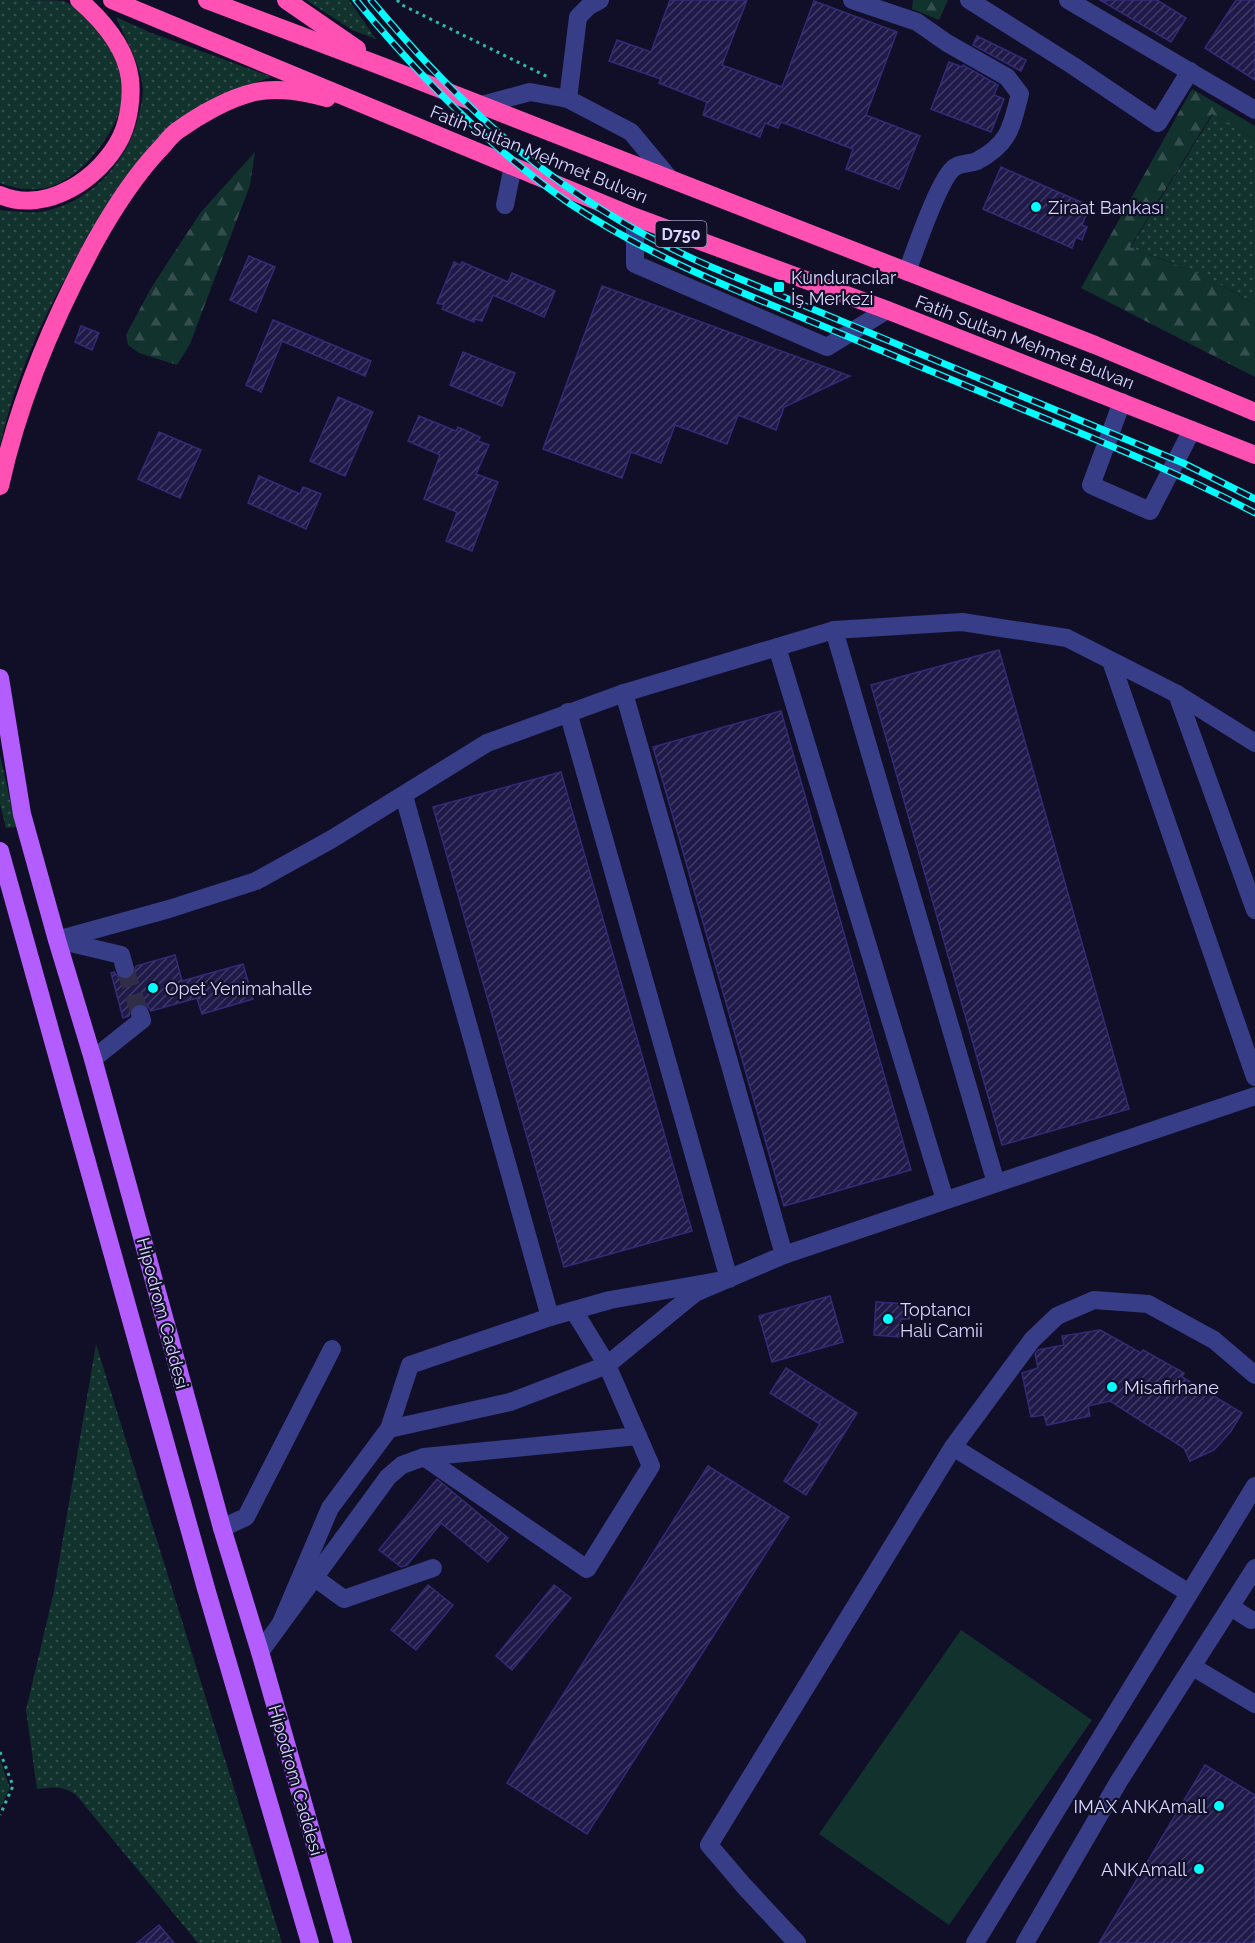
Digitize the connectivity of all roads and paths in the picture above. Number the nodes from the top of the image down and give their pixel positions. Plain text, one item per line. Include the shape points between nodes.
1 (79, 0) edge
2 (112, 0) edge
3 (207, 0) edge
4 (286, 0) edge
5 (397, 0) edge
6 (600, 0) edge
7 (852, 0) edge
8 (969, 0) edge
9 (1068, 0) edge
10 (384, 67) junction
11 (1190, 71) junction
12 (568, 93) junction
13 (482, 105) junction
14 (374, 109) junction
15 (1255, 110) edge
16 (513, 166) junction
17 (670, 179) junction
18 (0, 195) edge
19 (505, 205) dead end
20 (635, 217) junction
21 (907, 272) junction
22 (887, 310) junction
23 (1122, 402) junction
24 (1255, 412) edge
25 (1192, 430) junction
26 (1255, 455) edge
27 (0, 486) edge
28 (834, 630) junction
29 (777, 647) junction
30 (1111, 661) junction
31 (0, 678) edge
32 (624, 693) junction
33 (1177, 694) junction
34 (568, 712) junction
35 (1255, 743) edge
36 (404, 796) junction
37 (0, 853) edge
38 (1255, 910) edge
39 (57, 940) junction
40 (125, 969) tunnel mouth
41 (140, 1014) dead end
42 (93, 1059) junction
43 (1255, 1077) edge
44 (1255, 1096) edge
45 (996, 1183) junction
46 (945, 1200) junction
47 (784, 1255) junction
48 (729, 1279) junction
49 (574, 1311) junction
50 (550, 1317) junction
51 (332, 1350) dead end
52 (607, 1365) junction
53 (1255, 1375) edge
54 (389, 1430) junction
55 (638, 1436) junction
56 (953, 1447) junction
57 (424, 1457) junction
58 (1255, 1486) edge
59 (222, 1528) junction
60 (433, 1568) dead end
61 (1255, 1568) edge
62 (315, 1578) junction
63 (1189, 1593) junction
64 (1231, 1606) junction
65 (1254, 1619) edge
66 (281, 1623) junction
67 (260, 1652) junction
68 (1193, 1667) junction
69 (1255, 1704) edge
70 (0, 1752) edge
71 (0, 1815) edge
72 (310, 1943) edge
73 (343, 1943) edge
74 (797, 1943) edge
75 (975, 1943) edge
76 (1025, 1943) edge

1 - 18 highway via 105,26 125,59 130,98 121,136 97,169 60,194 27,200
2 - 14 highway, Fatih Sultan Mehmet Bulvarı / D750
3 - 10 highway, Fatih Sultan Mehmet Bulvarı / D750
4 - 10 highway
5 - 12 path
6 - 12 street via 578,17
7 - 21 street via 917,22 1007,77 1020,94 1010,131 998,148 974,162 954,167 944,181
8 - 11 street via 1158,123
9 - 11 street
10 - 13 highway, Fatih Sultan Mehmet Bulvarı / D750
11 - 15 street
12 - 13 street via 530,92
12 - 17 street via 632,132
13 - 17 highway, Fatih Sultan Mehmet Bulvarı / D750
14 - 16 highway, Fatih Sultan Mehmet Bulvarı / D750
14 - 27 highway via 315,95 254,92 176,132 118,201 79,272 28,388
16 - 19 street
16 - 20 highway, Fatih Sultan Mehmet Bulvarı / D750
17 - 21 highway, Fatih Sultan Mehmet Bulvarı / D750
20 - 22 highway, Fatih Sultan Mehmet Bulvarı / D750
20 - 22 street via 635,264 827,347
21 - 24 highway, Fatih Sultan Mehmet Bulvarı / D750
22 - 23 highway, Fatih Sultan Mehmet Bulvarı / D750
23 - 25 highway, Fatih Sultan Mehmet Bulvarı / D750
23 - 25 street via 1091,485 1150,511
25 - 26 highway, Fatih Sultan Mehmet Bulvarı / D750
28 - 29 street
28 - 30 street via 962,622 1067,638
28 - 45 street
29 - 32 street
29 - 46 street
30 - 33 street
30 - 43 street
31 - 39 main road, Hipodrom Caddesi via 22,813
32 - 34 street
32 - 47 street
33 - 35 street
33 - 38 street
34 - 36 street via 487,743
34 - 48 street
36 - 39 street via 256,881
36 - 50 street
37 - 72 main road, Hipodrom Caddesi via 207,1592
39 - 40 street via 121,956
39 - 42 main road, Hipodrom Caddesi
41 - 42 street via 142,1020
42 - 59 main road, Hipodrom Caddesi
44 - 45 street
45 - 46 street
46 - 47 street
47 - 48 street
48 - 49 street via 610,1300
48 - 52 street via 695,1293
49 - 50 street
49 - 52 street
50 - 54 street via 410,1365
51 - 59 street via 246,1516
52 - 54 street via 510,1402
52 - 55 street
53 - 56 street via 1214,1340 1148,1304 1094,1300 1057,1316 1032,1340
54 - 66 street via 330,1508
55 - 57 street
55 - 57 street via 651,1466 587,1569
56 - 63 street
56 - 74 street via 709,1845
57 - 62 street via 402,1465 388,1477
58 - 63 street
59 - 67 main road, Hipodrom Caddesi
60 - 62 street via 344,1599
61 - 64 street
62 - 66 street
63 - 75 street
64 - 65 street
64 - 68 street
66 - 67 street
67 - 73 main road, Hipodrom Caddesi
68 - 69 street
68 - 76 street via 1119,1780
70 - 71 path via 13,1786

